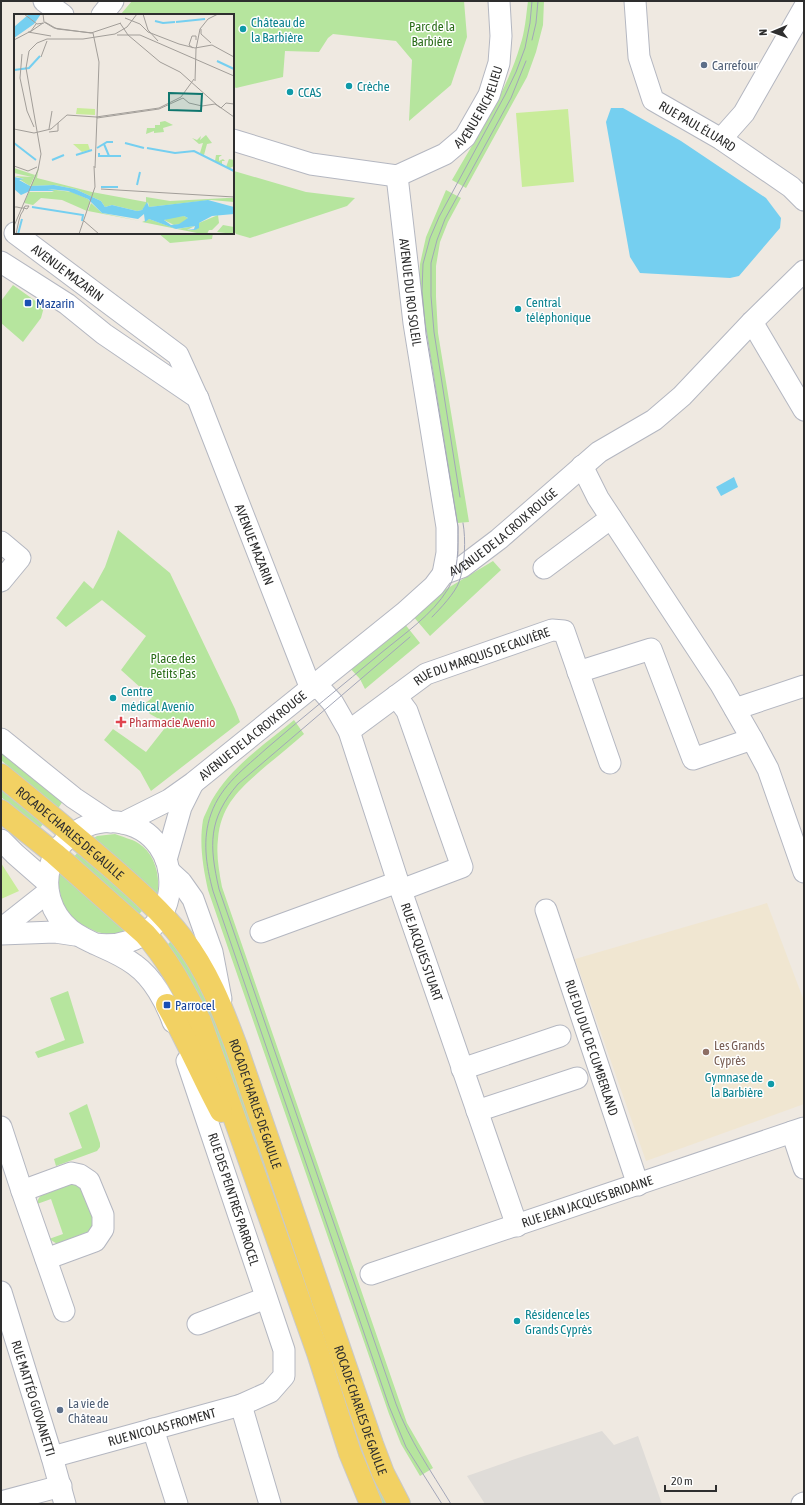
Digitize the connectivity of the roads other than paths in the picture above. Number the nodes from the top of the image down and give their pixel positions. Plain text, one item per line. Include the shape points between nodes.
1 (44, 1) edge
2 (113, 1) edge
3 (499, 1) edge
4 (635, 1) edge
5 (804, 8) edge
6 (62, 14) edge
7 (103, 14) edge
8 (721, 139) junction
9 (234, 140) edge
10 (397, 176) junction
11 (804, 200) edge
12 (1, 222) edge
13 (14, 232) edge
14 (16, 234) edge
15 (1, 262) edge
16 (804, 270) edge
17 (752, 322) junction
18 (198, 399) junction
19 (804, 410) edge
20 (582, 466) junction
21 (611, 518) junction
22 (1, 542) edge
23 (544, 568) dead end
24 (443, 574) junction
25 (1, 581) edge
26 (578, 672) junction
27 (804, 686) edge
28 (314, 687) junction
29 (396, 696) junction
30 (735, 709) junction
31 (349, 731) junction
32 (1, 739) edge
33 (752, 739) junction
34 (610, 763) dead end
35 (1, 775) edge
36 (193, 783) junction
37 (1, 811) edge
38 (116, 822) junction
39 (72, 834) junction
40 (1, 840) edge
41 (55, 854) junction
42 (168, 866) junction
43 (804, 872) edge
44 (399, 886) junction
45 (48, 887) junction
46 (546, 910) dead end
47 (162, 914) junction
48 (1, 929) edge
49 (261, 932) dead end
50 (1, 934) edge
51 (145, 934) junction
52 (75, 935) junction
53 (96, 944) junction
54 (166, 1005) junction
55 (223, 1010) junction
56 (560, 1036) dead end
57 (462, 1069) junction
58 (577, 1078) dead end
59 (477, 1111) junction
60 (1, 1127) edge
61 (798, 1130) edge
62 (804, 1168) edge
63 (255, 1172) junction
64 (638, 1185) junction
65 (22, 1191) junction
66 (516, 1226) junction
67 (46, 1259) junction
68 (371, 1274) dead end
69 (1, 1292) edge
70 (266, 1298) junction
71 (64, 1311) dead end
72 (198, 1324) dead end
73 (270, 1392) joint
74 (241, 1405) junction
75 (153, 1429) junction
76 (350, 1453) junction
77 (52, 1457) junction
78 (63, 1495) edge
79 (1, 1502) edge
80 (177, 1504) edge
81 (270, 1504) edge
82 (358, 1504) edge
83 (371, 1504) edge
84 (399, 1504) edge

1 - 6 street
2 - 7 street
3 - 10 street, AVENUE RICHELIEU via 499,63 490,96 465,136 445,154
4 - 8 street, RUE PAUL ÉLUARD via 639,57 653,100
5 - 8 street via 744,113
8 - 11 street, RUE PAUL ÉLUARD via 791,187
9 - 10 street via 311,164
10 - 24 street, AVENUE DU ROI SOLEIL via 414,323 447,527 447,553
12 - 13 street, AVENUE MAZARIN
14 - 18 street, AVENUE MAZARIN via 178,355
15 - 18 street, AVENUE MAZARIN via 67,304 104,334
16 - 17 street, AVENUE DE LA CROIX ROUGE
17 - 19 street
17 - 20 street, AVENUE DE LA CROIX ROUGE via 682,396 635,432 599,452
18 - 28 street, AVENUE MAZARIN
20 - 21 street
20 - 24 street, AVENUE DE LA CROIX ROUGE via 499,539 462,567
21 - 23 street
21 - 30 street
22 - 25 street via 20,558
24 - 28 street, AVENUE DE LA CROIX ROUGE via 434,586 404,613
26 - 29 street, RUE DU MARQUIS DE CALVIÈRE via 564,631 552,630 426,674
26 - 33 street via 651,649 692,759
26 - 34 street, RUE DU MARQUIS DE CALVIÈRE
27 - 30 street
28 - 31 street, RUE JACQUES STUART via 333,703
28 - 36 street, AVENUE DE LA CROIX ROUGE
29 - 31 street, RUE DU MARQUIS DE CALVIÈRE
29 - 44 street via 407,711 462,867
30 - 33 street
31 - 44 street, RUE JACQUES STUART
32 - 38 street via 74,798
33 - 43 street via 768,769
35 - 39 main road, ROCADE CHARLES DE GAULLE
36 - 38 street, AVENUE DE LA CROIX ROUGE via 169,800
36 - 42 street via 175,826
37 - 41 main road, ROCADE CHARLES DE GAULLE
38 - 39 street via 90,825
38 - 42 street via 137,828 149,836 159,847
39 - 41 street
39 - 47 main road, ROCADE CHARLES DE GAULLE
40 - 45 street
41 - 45 street via 49,868
41 - 51 main road, ROCADE CHARLES DE GAULLE
42 - 47 street via 171,886
42 - 55 street via 193,900 198,912 212,952
44 - 49 street
44 - 57 street, RUE JACQUES STUART
45 - 48 street
45 - 52 street via 53,908 62,923
46 - 64 street, RUE DU DUC DE CUMBERLAND
47 - 51 street
47 - 55 main road, ROCADE CHARLES DE GAULLE via 194,955
50 - 52 street via 55,932
51 - 53 street via 121,944
51 - 63 main road, ROCADE CHARLES DE GAULLE via 157,947 200,1021
52 - 53 street, RUE DES PEINTRES PARROCEL
53 - 54 street, RUE DES PEINTRES PARROCEL via 136,965 150,980
54 - 63 main road
54 - 70 street, RUE DES PEINTRES PARROCEL via 193,1077
55 - 84 main road, ROCADE CHARLES DE GAULLE via 372,1444
56 - 57 street
57 - 59 street, RUE JACQUES STUART
58 - 59 street
59 - 66 street, RUE JACQUES STUART
60 - 65 street
61 - 62 street
61 - 64 street, RUE JEAN JACQUES BRIDAINE
63 - 76 main road, ROCADE CHARLES DE GAULLE
64 - 66 street, RUE JEAN JACQUES BRIDAINE
65 - 67 street
65 - 67 street via 71,1173 80,1175 89,1181 103,1215 103,1229 95,1241
66 - 68 street, RUE JEAN JACQUES BRIDAINE
67 - 71 street
69 - 77 street, RUE MATTÉO GIOVANETTI
70 - 72 street
70 - 73 street, RUE DES PEINTRES PARROCEL via 284,1350 284,1376
73 - 74 street, RUE NICOLAS FROMENT
74 - 75 street, RUE NICOLAS FROMENT
74 - 81 street
75 - 77 street, RUE NICOLAS FROMENT
75 - 80 street
76 - 82 main road
76 - 83 main road, ROCADE CHARLES DE GAULLE
77 - 78 street, RUE MATTÉO GIOVANETTI
78 - 79 street

